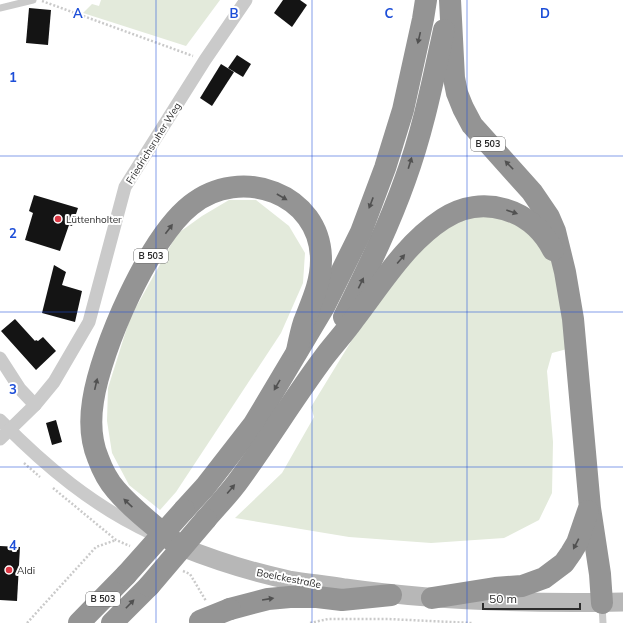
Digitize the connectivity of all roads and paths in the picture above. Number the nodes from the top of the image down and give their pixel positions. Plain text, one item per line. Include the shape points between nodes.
1 (37, 0) edge
2 (246, 0) edge
3 (426, 0) edge
4 (449, 0) edge
5 (0, 8) edge
6 (205, 60) junction
7 (565, 272) junction
8 (297, 351) junction
9 (325, 356) junction
10 (0, 358) edge
11 (35, 405) junction
12 (0, 420) edge
13 (5, 435) edge
14 (20, 460) dead end
15 (41, 478) dead end
16 (53, 488) dead end
17 (590, 508) junction
18 (116, 540) junction
19 (179, 546) junction
20 (136, 549) dead end
21 (177, 568) dead end
22 (390, 595) junction
23 (432, 598) junction
24 (610, 609) edge
25 (201, 616) edge
26 (27, 623) edge
27 (79, 623) edge
28 (112, 623) edge
29 (310, 623) edge
30 (468, 623) edge
31 (472, 623) edge

1 - 5 lane
1 - 6 path
2 - 6 street, Friedrichsruher Weg
3 -> 8 highway, B 503 via 403,110 385,168 361,232 325,305
7 -> 4 highway, B 503 via 549,217 521,178 472,125 460,101 454,78
9 -> 4 highway, B 503 via 379,245 405,180 426,113
6 - 11 street, Friedrichsruher Weg via 125,188 89,322 54,382
9 -> 7 highway via 407,252 432,227 454,212 494,207 518,214 542,232
7 - 17 highway via 572,319
19 -> 8 highway, B 503 via 150,523 115,489 105,475 92,437 92,403 99,370 137,282 152,254 179,216 191,204 217,191 234,187 255,187 272,191 285,198 310,220 321,259 314,299 304,322
8 -> 27 highway, B 503, bridge via 254,424 205,488
28 -> 9 highway, B 503, bridge via 149,586 238,481
10 - 11 street via 20,389
11 - 13 street, Friedrichsruher Weg
12 - 13 street, Boelckestraße
13 - 19 street, Boelckestraße via 101,507
14 - 15 path
16 - 18 path
17 -> 23 highway via 571,553 564,563 544,578 522,586
17 - 24 highway via 600,574
18 - 20 path
18 - 26 path via 96,547
19 - 22 street, Boelckestraße via 222,562 289,580
21 - 25 path via 190,574
22 - 23 street, Boelckestraße
25 -> 22 highway, bridge via 268,599 317,597 342,600
23 - 24 street, Boelckestraße
29 - 30 path via 328,619
30 - 31 path

